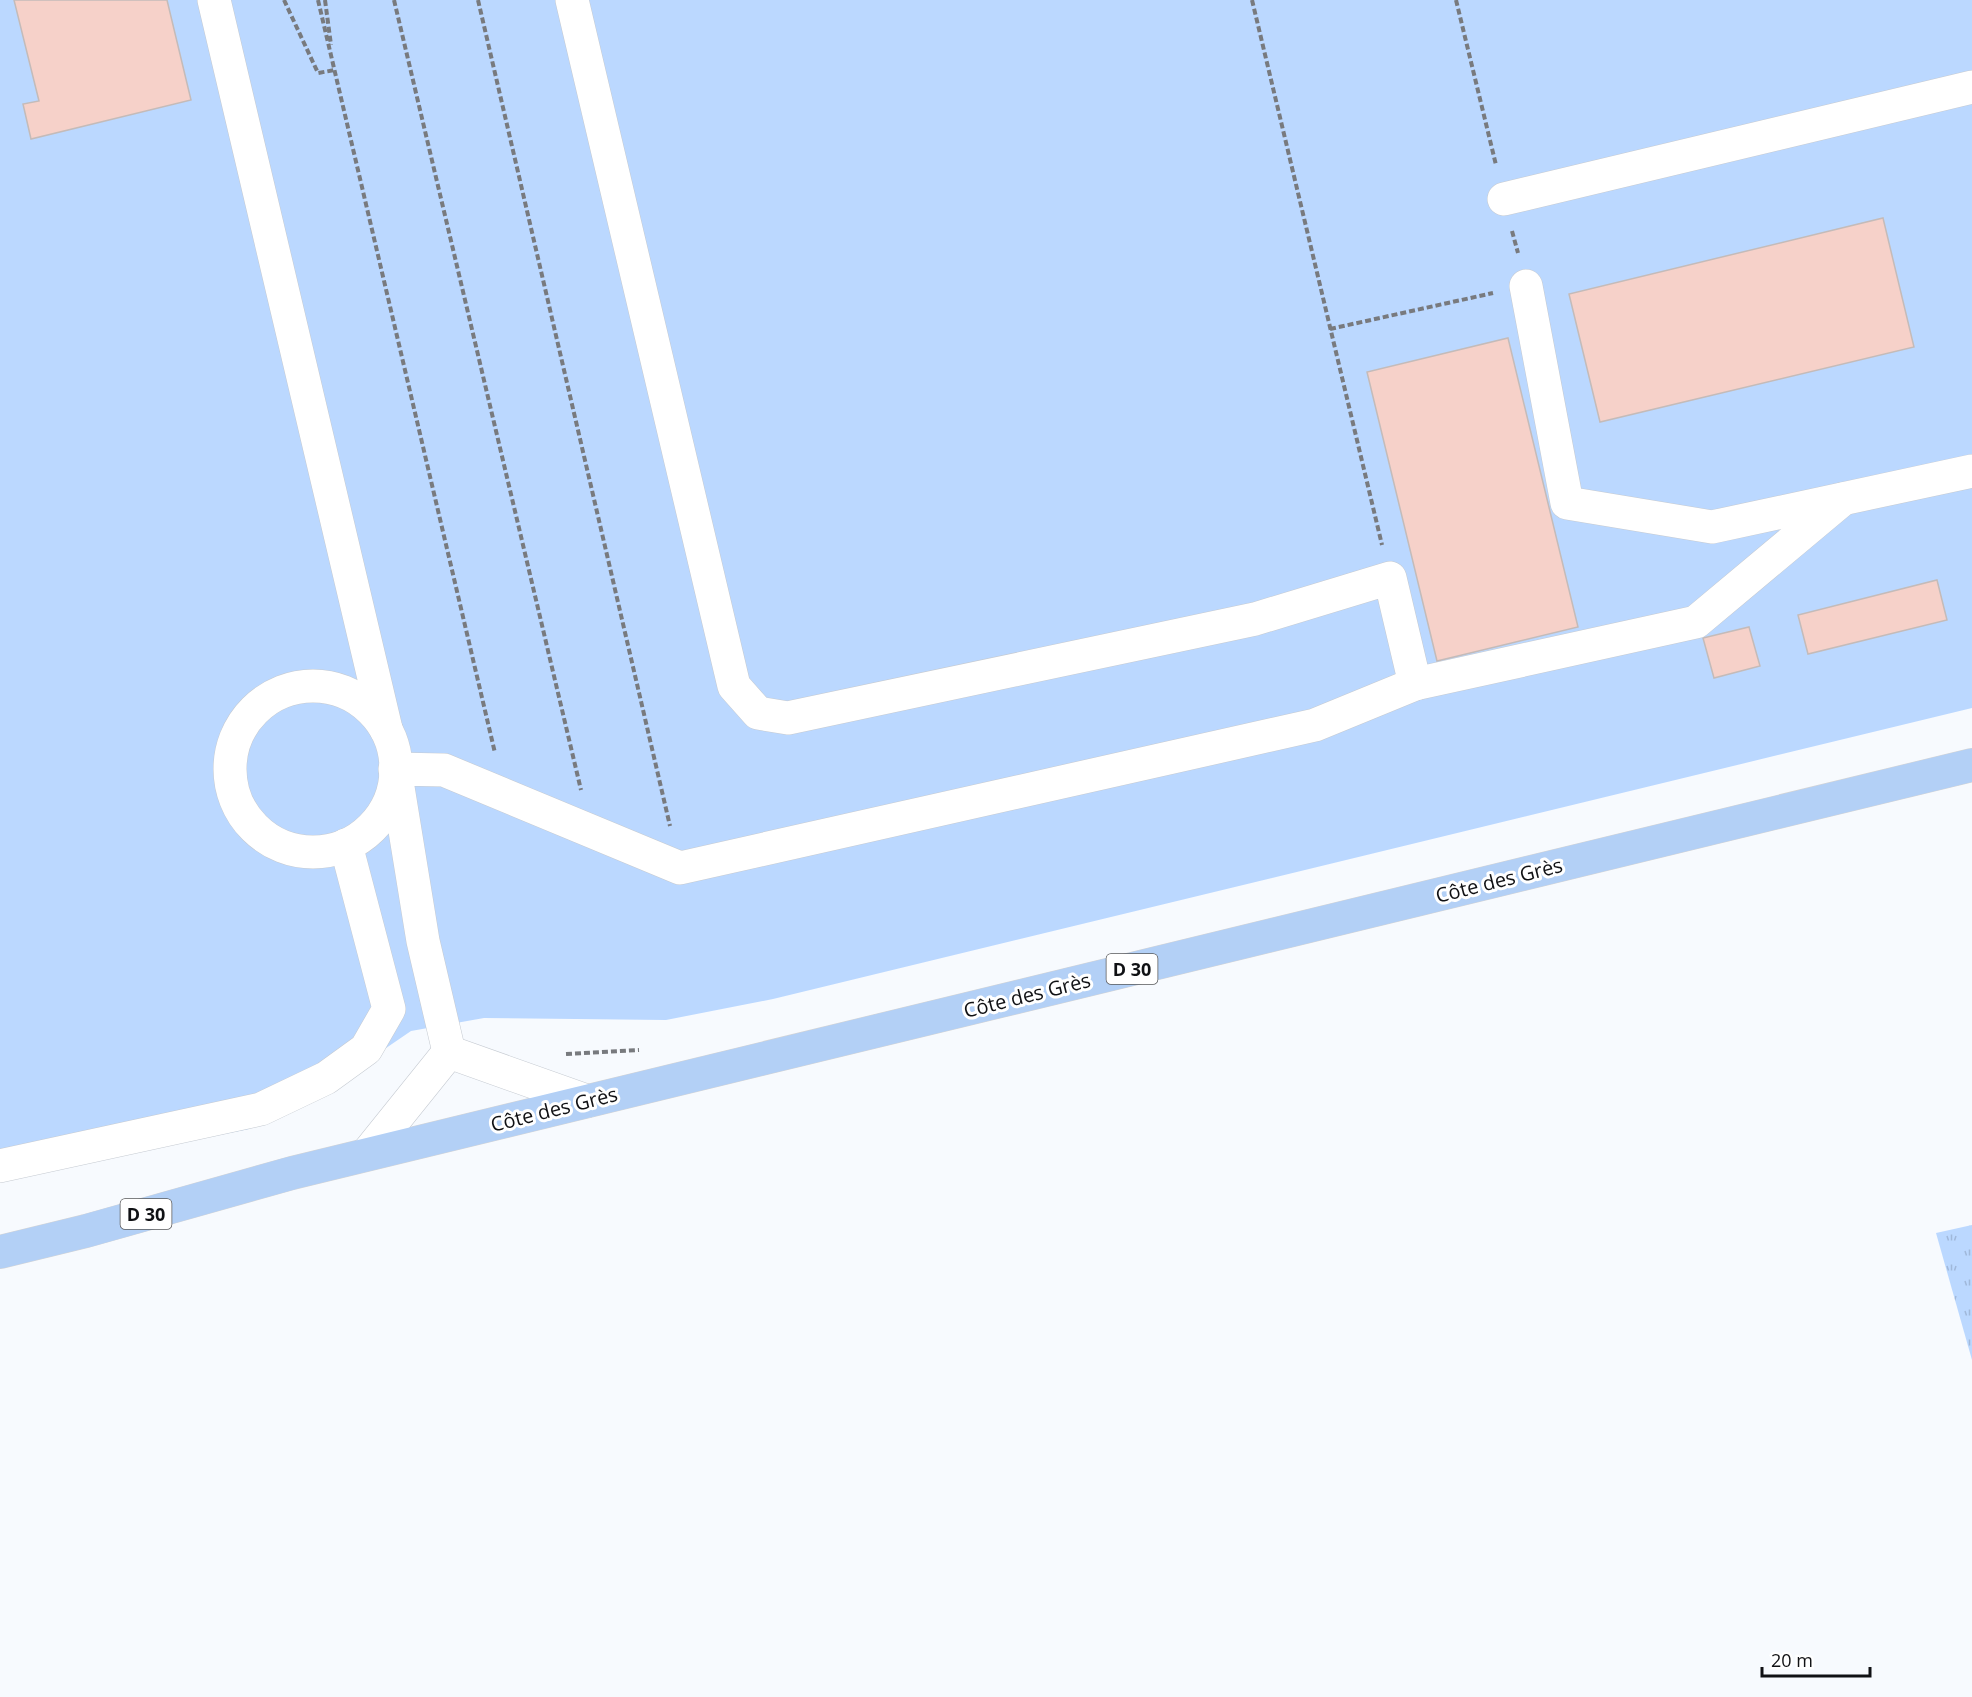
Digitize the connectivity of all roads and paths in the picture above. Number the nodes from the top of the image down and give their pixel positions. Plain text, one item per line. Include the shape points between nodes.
1 (214, 0) edge
2 (284, 0) edge
3 (318, 0) edge
4 (325, 0) edge
5 (394, 0) edge
6 (478, 0) edge
7 (572, 0) edge
8 (1252, 0) edge
9 (1456, 0) edge
10 (335, 70) junction
11 (1972, 87) edge
12 (1504, 199) junction
13 (1512, 289) junction
14 (1330, 329) junction
15 (1972, 471) edge
16 (1843, 499) junction
17 (1390, 578) junction
18 (1415, 684) junction
19 (386, 729) junction
20 (1972, 765) edge
21 (395, 769) junction
22 (506, 796) junction
23 (591, 831) junction
24 (346, 845) junction
25 (680, 868) junction
26 (645, 1050) dead end
27 (449, 1052) junction
28 (556, 1054) dead end
29 (587, 1101) junction
30 (367, 1155) junction
31 (0, 1166) edge
32 (292, 1173) junction
33 (0, 1228) edge
34 (0, 1252) edge

1 - 19 lane
2 - 10 path via 318,73
3 - 10 path
4 - 10 path
5 - 23 path
6 - 25 path
7 - 17 lane via 734,686 758,713 788,718 1243,622
8 - 14 path
9 - 12 path
10 - 22 path
11 - 12 lane
12 - 13 path
13 - 14 path
13 - 16 lane via 1567,503 1712,527
14 - 17 path
15 - 16 lane
16 - 18 lane via 1696,622
17 - 18 lane
18 - 25 lane via 1315,725
19 - 21 lane
19 - 24 lane via 371,710 351,695 328,687 304,686 267,699 241,727 232,747 232,789 253,827 273,842 297,850 322,852
20 - 29 main road, Côte des Grès / D 30
21 - 22 lane via 444,770
21 - 24 lane via 392,793 382,814 366,832
21 - 27 lane via 423,941
22 - 23 lane
23 - 25 lane
24 - 31 lane via 389,1009 366,1049 326,1078 261,1109
26 - 28 path
27 - 29 lane
27 - 30 lane
29 - 30 main road, Côte des Grès / D 30
30 - 32 main road, Côte des Grès / D 30
32 - 33 main road, Côte des Grès / D 30
32 - 34 main road, Côte des Grès / D 30 via 87,1232

